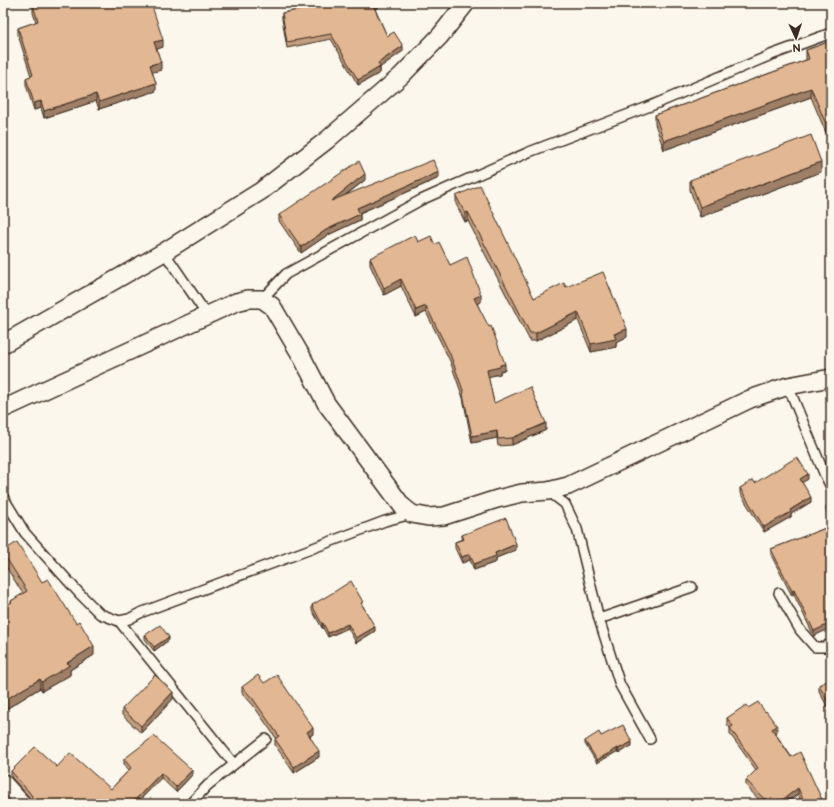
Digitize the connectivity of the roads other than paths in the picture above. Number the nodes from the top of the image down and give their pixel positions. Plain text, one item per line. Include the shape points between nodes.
1 (466, 3) edge
2 (831, 33) edge
3 (164, 252) junction
4 (262, 299) junction
5 (207, 315) junction
6 (3, 344) edge
7 (831, 378) edge
8 (788, 386) junction
9 (3, 409) edge
10 (831, 487) edge
11 (548, 491) junction
12 (3, 497) edge
13 (412, 514) junction
14 (692, 587) dead end
15 (779, 593) dead end
16 (599, 619) junction
17 (120, 621) junction
18 (831, 643) edge
19 (266, 739) dead end
20 (650, 739) dead end
21 (234, 764) junction
22 (3, 783) edge
23 (22, 804) edge
24 (190, 804) edge

1 - 3 street via 440,36 402,76 327,140 261,191
2 - 4 lane via 529,152 421,200 286,274
3 - 5 lane
3 - 6 street
4 - 5 street via 236,302
4 - 13 street via 272,306 326,403 402,506
5 - 9 street
7 - 8 street
8 - 10 lane
8 - 11 street via 750,400 568,486
11 - 13 street via 522,493 497,499 444,516
11 - 16 lane via 565,504 577,529
12 - 17 lane via 25,533 79,594 100,614
13 - 17 lane via 378,524
14 - 16 lane
15 - 18 lane via 800,630 815,647 825,647
16 - 20 lane via 620,685
17 - 21 lane
19 - 21 lane
21 - 24 lane
22 - 23 street

